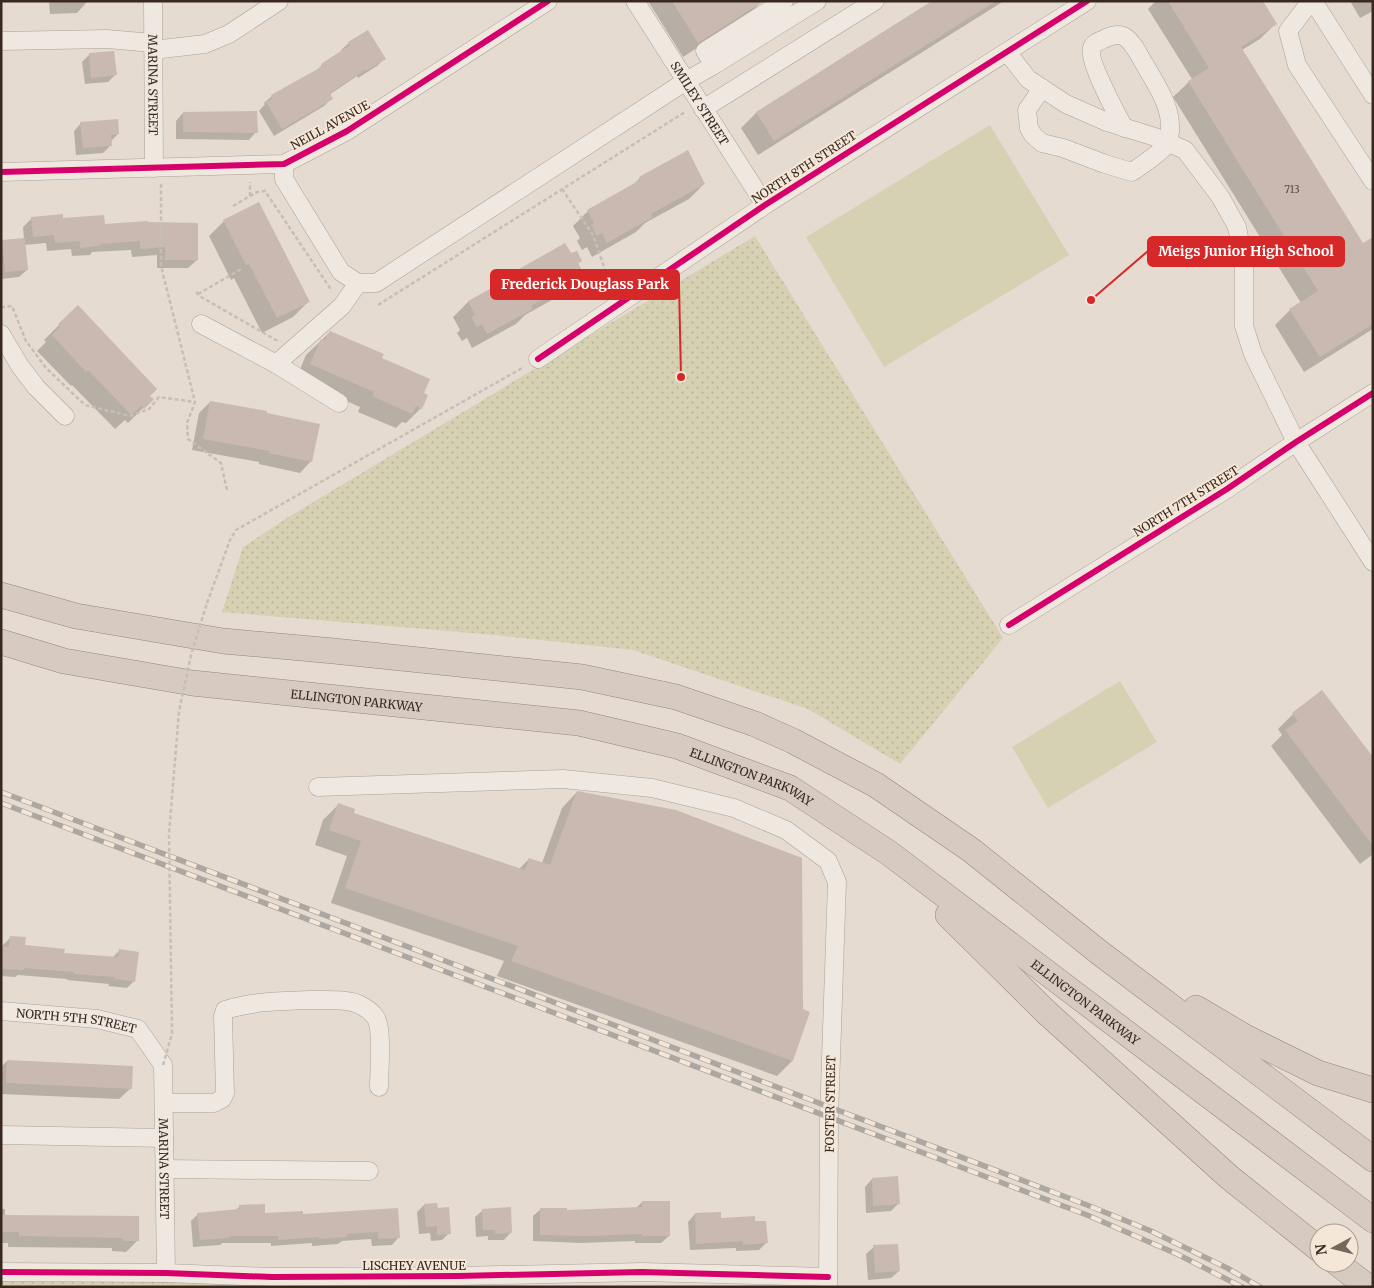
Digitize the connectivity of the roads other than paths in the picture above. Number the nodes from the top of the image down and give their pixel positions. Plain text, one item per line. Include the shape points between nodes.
1 (153, 1) edge
2 (279, 1) edge
3 (548, 1) edge
4 (635, 1) edge
5 (784, 1) edge
6 (817, 1) edge
7 (875, 1) edge
8 (1086, 1) edge
9 (1312, 1) edge
10 (1, 42) edge
11 (153, 46) junction
12 (1007, 52) junction
13 (714, 65) junction
14 (686, 81) junction
15 (1042, 88) junction
16 (1373, 95) edge
17 (703, 109) junction
18 (1124, 128) junction
19 (1168, 142) junction
20 (284, 164) junction
21 (1, 172) edge
22 (157, 176) junction
23 (1373, 181) edge
24 (764, 205) junction
25 (358, 283) junction
26 (201, 324) dead end
27 (1, 334) edge
28 (538, 359) road end
29 (276, 364) junction
30 (1373, 393) edge
31 (339, 403) dead end
32 (65, 416) dead end
33 (1296, 442) junction
34 (1373, 562) edge
35 (1, 595) edge
36 (1009, 625) dead end
37 (1, 642) edge
38 (318, 787) dead end
39 (889, 853) junction
40 (1100, 953) junction
41 (1, 1011) edge
42 (163, 1065) joint
43 (379, 1087) dead end
44 (1373, 1090) edge
45 (164, 1103) junction
46 (1, 1135) edge
47 (164, 1138) junction
48 (1373, 1159) edge
49 (165, 1169) junction
50 (369, 1171) dead end
51 (1373, 1220) edge
52 (1309, 1241) edge
53 (1, 1272) edge
54 (166, 1273) junction
55 (1350, 1273) edge
56 (642, 1280) edge
57 (734, 1281) edge
58 (272, 1282) edge
59 (362, 1282) edge
60 (458, 1282) edge
61 (828, 1282) edge
62 (1368, 1287) edge

1 - 11 street, MARINA STREET
2 - 11 street via 229,34 204,44
3 - 20 street, NEILL AVENUE via 347,131
4 - 14 street, SMILEY STREET
5 - 13 street via 705,51
6 - 13 street
7 - 17 street
8 - 12 street, NORTH 8TH STREET
9 - 16 street
9 - 23 street via 1288,31 1297,65
10 - 11 street via 107,39
11 - 22 street, MARINA STREET
12 - 15 street via 1028,79
12 - 24 street, NORTH 8TH STREET
13 - 14 street
14 - 17 street, SMILEY STREET
14 - 25 street via 376,282
15 - 18 street via 1066,104
15 - 19 street via 1027,110 1029,128 1042,143 1132,172
17 - 24 street, SMILEY STREET
18 - 19 street
18 - 19 street via 1091,56 1091,48 1095,44 1116,35 1127,38 1135,48 1164,99 1169,114
19 - 33 street via 1185,150 1222,198 1237,227 1244,262 1244,326 1253,354
20 - 22 street, NEILL AVENUE
20 - 25 street via 284,179 342,272
21 - 22 street, NEILL AVENUE
24 - 28 street, NORTH 8TH STREET
25 - 29 street via 342,306
26 - 29 street
27 - 32 street via 36,387
29 - 31 street
30 - 33 street, NORTH 7TH STREET
33 - 34 street
33 - 36 street, NORTH 7TH STREET via 1227,489
35 - 40 highway via 76,616 195,637 582,676 676,697 755,724 876,785 972,850
37 - 39 highway, ELLINGTON PARKWAY via 64,660 192,683 579,724 677,746 790,788
38 - 61 street, FOSTER STREET via 563,780 652,788 734,808 786,830 828,861 837,882 829,1117
39 - 51 highway, ELLINGTON PARKWAY
39 - 52 highway via 1046,1012 1229,1178
40 - 44 highway via 1247,1038 1318,1073
40 - 48 highway
41 - 42 street, NORTH 5TH STREET via 98,1019 138,1029
42 - 45 street, MARINA STREET
43 - 45 street via 380,1029 370,1011 357,1003 331,1000 269,1002 225,1010 225,1093 222,1099
45 - 47 street, MARINA STREET
46 - 47 street
47 - 49 street, MARINA STREET
49 - 50 street
49 - 54 street, MARINA STREET
53 - 54 street, LISCHEY AVENUE
54 - 58 street, LISCHEY AVENUE
55 - 62 highway
56 - 57 street, LISCHEY AVENUE
56 - 60 street, LISCHEY AVENUE
57 - 61 street, LISCHEY AVENUE
58 - 59 street, LISCHEY AVENUE
59 - 60 street, LISCHEY AVENUE

